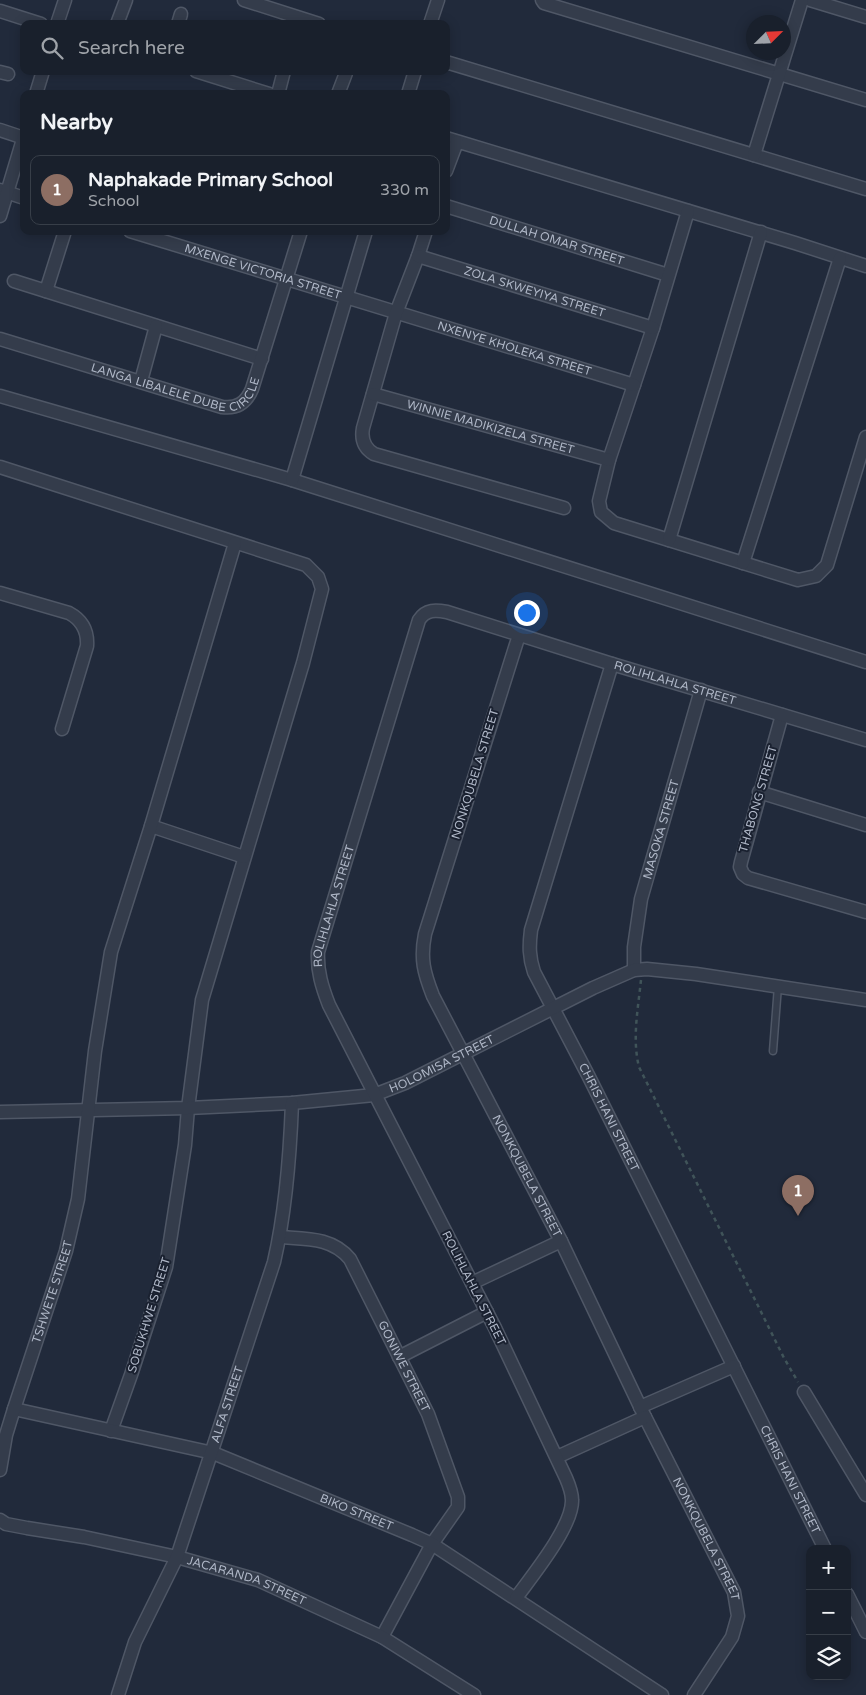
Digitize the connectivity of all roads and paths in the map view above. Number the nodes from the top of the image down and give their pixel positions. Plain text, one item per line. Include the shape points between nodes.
1 (66, 0) edge
2 (126, 0) edge
3 (244, 0) edge
4 (438, 0) edge
5 (542, 0) edge
6 (802, 0) edge
7 (810, 0) edge
8 (0, 11) edge
9 (866, 17) edge
10 (28, 20) edge
11 (58, 20) edge
12 (118, 20) edge
13 (306, 20) edge
14 (431, 20) edge
15 (450, 63) edge
16 (780, 74) junction
17 (42, 75) edge
18 (222, 75) edge
19 (283, 75) edge
20 (345, 75) edge
21 (414, 75) edge
22 (37, 90) edge
23 (259, 90) edge
24 (279, 90) edge
25 (340, 90) edge
26 (409, 90) edge
27 (866, 100) edge
28 (0, 130) edge
29 (20, 136) edge
30 (452, 140) edge
31 (20, 148) edge
32 (754, 156) junction
33 (866, 190) edge
34 (4, 191) edge
35 (20, 197) edge
36 (450, 207) edge
37 (688, 211) junction
38 (0, 216) edge
39 (761, 232) junction
40 (64, 235) edge
41 (143, 235) edge
42 (301, 235) edge
43 (365, 235) edge
44 (425, 235) edge
45 (418, 256) junction
46 (840, 258) junction
47 (866, 266) edge
48 (668, 275) junction
49 (287, 278) junction
50 (14, 281) dead end
51 (46, 291) junction
52 (345, 297) junction
53 (396, 313) junction
54 (156, 326) junction
55 (652, 328) junction
56 (0, 340) edge
57 (262, 359) junction
58 (141, 382) junction
59 (634, 385) junction
60 (373, 394) junction
61 (0, 396) edge
62 (866, 438) edge
63 (864, 452) edge
64 (609, 460) junction
65 (0, 467) edge
66 (292, 480) junction
67 (564, 508) dead end
68 (669, 540) junction
69 (235, 543) junction
70 (743, 563) junction
71 (0, 593) edge
72 (519, 636) junction
73 (866, 662) edge
74 (612, 664) junction
75 (701, 690) junction
76 (782, 715) junction
77 (62, 729) dead end
78 (866, 740) edge
79 (759, 792) junction
80 (866, 825) edge
81 (151, 826) junction
82 (244, 857) junction
83 (866, 912) edge
84 (638, 970) junction
85 (778, 986) junction
86 (866, 1000) edge
87 (554, 1007) junction
88 (773, 1051) dead end
89 (462, 1053) junction
90 (374, 1094) junction
91 (292, 1103) junction
92 (188, 1108) junction
93 (89, 1110) junction
94 (0, 1112) edge
95 (280, 1237) junction
96 (561, 1241) junction
97 (472, 1283) junction
98 (487, 1312) junction
99 (399, 1357) junction
100 (734, 1366) junction
101 (804, 1392) joint
102 (14, 1409) junction
103 (643, 1412) junction
104 (111, 1431) junction
105 (213, 1453) junction
106 (557, 1457) junction
107 (0, 1470) edge
108 (866, 1495) edge
109 (0, 1520) edge
110 (432, 1544) junction
111 (823, 1545) edge
112 (177, 1557) junction
113 (516, 1598) junction
114 (851, 1602) edge
115 (866, 1632) edge
116 (382, 1637) junction
117 (118, 1695) edge
118 (474, 1695) edge
119 (662, 1695) edge
120 (694, 1695) edge

1 - 11 street
2 - 12 street
3 - 13 street
4 - 14 street
5 - 16 street
6 - 16 street
7 - 9 street
8 - 10 street
15 - 32 street
16 - 27 street
16 - 32 street
17 - 22 street
18 - 23 street
19 - 24 street
20 - 25 street
21 - 26 street
28 - 29 street
30 - 37 street
31 - 34 street
32 - 33 street
34 - 35 street
34 - 38 street
36 - 48 street, DULLAH OMAR STREET
37 - 39 street
37 - 48 street
39 - 46 street
39 - 68 street
40 - 51 street
41 - 49 street, MXENGE VICTORIA STREET
42 - 49 street, LANGA LIBALELE DUBE CIRCLE
43 - 52 street
44 - 45 street
45 - 53 street
45 - 55 street, ZOLA SKWEYIYA STREET
46 - 47 street
46 - 70 street
48 - 55 street
49 - 52 street, MXENGE VICTORIA STREET
49 - 57 street, LANGA LIBALELE DUBE CIRCLE
50 - 51 street
51 - 54 street
52 - 53 street, MXENGE VICTORIA STREET
52 - 66 street
53 - 59 street, NXENYE KHOLEKA STREET
53 - 60 street
54 - 57 street
54 - 58 street
55 - 59 street
56 - 58 street, LANGA LIBALELE DUBE CIRCLE
57 - 58 street, LANGA LIBALELE DUBE CIRCLE via 250,394 242,404 234,407 222,407
59 - 64 street
60 - 64 street, WINNIE MADIKIZELA STREET
60 - 67 street via 363,428 363,442 374,454
61 - 66 street
62 - 63 street
63 - 70 street via 827,565 816,576 798,580
64 - 68 street via 599,501 601,512 614,523
65 - 69 street, SOBUKHWE STREET
66 - 73 street
68 - 70 street
69 - 81 street, TSHWETE STREET
69 - 82 street, SOBUKHWE STREET via 306,565 318,577 322,589
71 - 77 street via 69,613 84,627 87,646
72 - 74 street, ROLIHLAHLA STREET
72 - 89 street, NONKQUBELA STREET via 422,947 426,978
72 - 90 street, ROLIHLAHLA STREET via 442,611 429,611 419,620 318,952 319,974 326,999
74 - 75 street, ROLIHLAHLA STREET
74 - 87 street, CHRIS HANI STREET via 530,930 530,959 534,972
75 - 76 street, ROLIHLAHLA STREET
75 - 84 street, MASOKA STREET via 641,899 634,947
76 - 78 street, ROLIHLAHLA STREET
76 - 79 street, THABONG STREET
79 - 80 street
79 - 83 street, THABONG STREET via 740,862 743,874
81 - 82 street
81 - 93 street, TSHWETE STREET via 109,960
82 - 92 street, SOBUKHWE STREET via 202,1000
84 - 85 street, HOLOMISA STREET via 696,974
84 - 87 street, HOLOMISA STREET
84 - 101 path via 636,1054 639,1067
85 - 86 street, HOLOMISA STREET
85 - 88 lane
87 - 89 street, HOLOMISA STREET
87 - 100 street, CHRIS HANI STREET
89 - 90 street, HOLOMISA STREET
89 - 96 street, NONKQUBELA STREET
90 - 91 street, HOLOMISA STREET
90 - 97 street, ROLIHLAHLA STREET
91 - 92 street, HOLOMISA STREET
91 - 95 street, ALFA STREET
92 - 93 street, HOLOMISA STREET
92 - 104 street, SOBUKHWE STREET via 166,1267
93 - 94 street, HOLOMISA STREET
93 - 102 street, TSHWETE STREET via 78,1199 69,1239
95 - 99 street, GONIWE STREET via 320,1240 344,1253 355,1268
95 - 105 street, ALFA STREET via 260,1311
96 - 97 street
96 - 103 street, NONKQUBELA STREET
97 - 98 street, ROLIHLAHLA STREET
98 - 99 street
98 - 106 street, ROLIHLAHLA STREET
99 - 110 street, GONIWE STREET via 428,1414 458,1497 458,1507
100 - 103 street
100 - 111 street, CHRIS HANI STREET
101 - 108 street
102 - 104 street, BIKO STREET
102 - 107 street, TSHWETE STREET
103 - 106 street
103 - 120 street, NONKQUBELA STREET via 734,1592 738,1616 732,1637
104 - 105 street, BIKO STREET
105 - 110 street, BIKO STREET
105 - 112 street, ALFA STREET
106 - 113 street, ROLIHLAHLA STREET via 573,1498 572,1511 563,1530
109 - 112 street, JACARANDA STREET via 6,1524
110 - 113 street, BIKO STREET
110 - 116 street, GONIWE STREET
112 - 116 street, JACARANDA STREET via 258,1580
112 - 117 street, ALFA STREET via 135,1642
113 - 119 street, BIKO STREET
114 - 115 street
116 - 118 street, JACARANDA STREET

